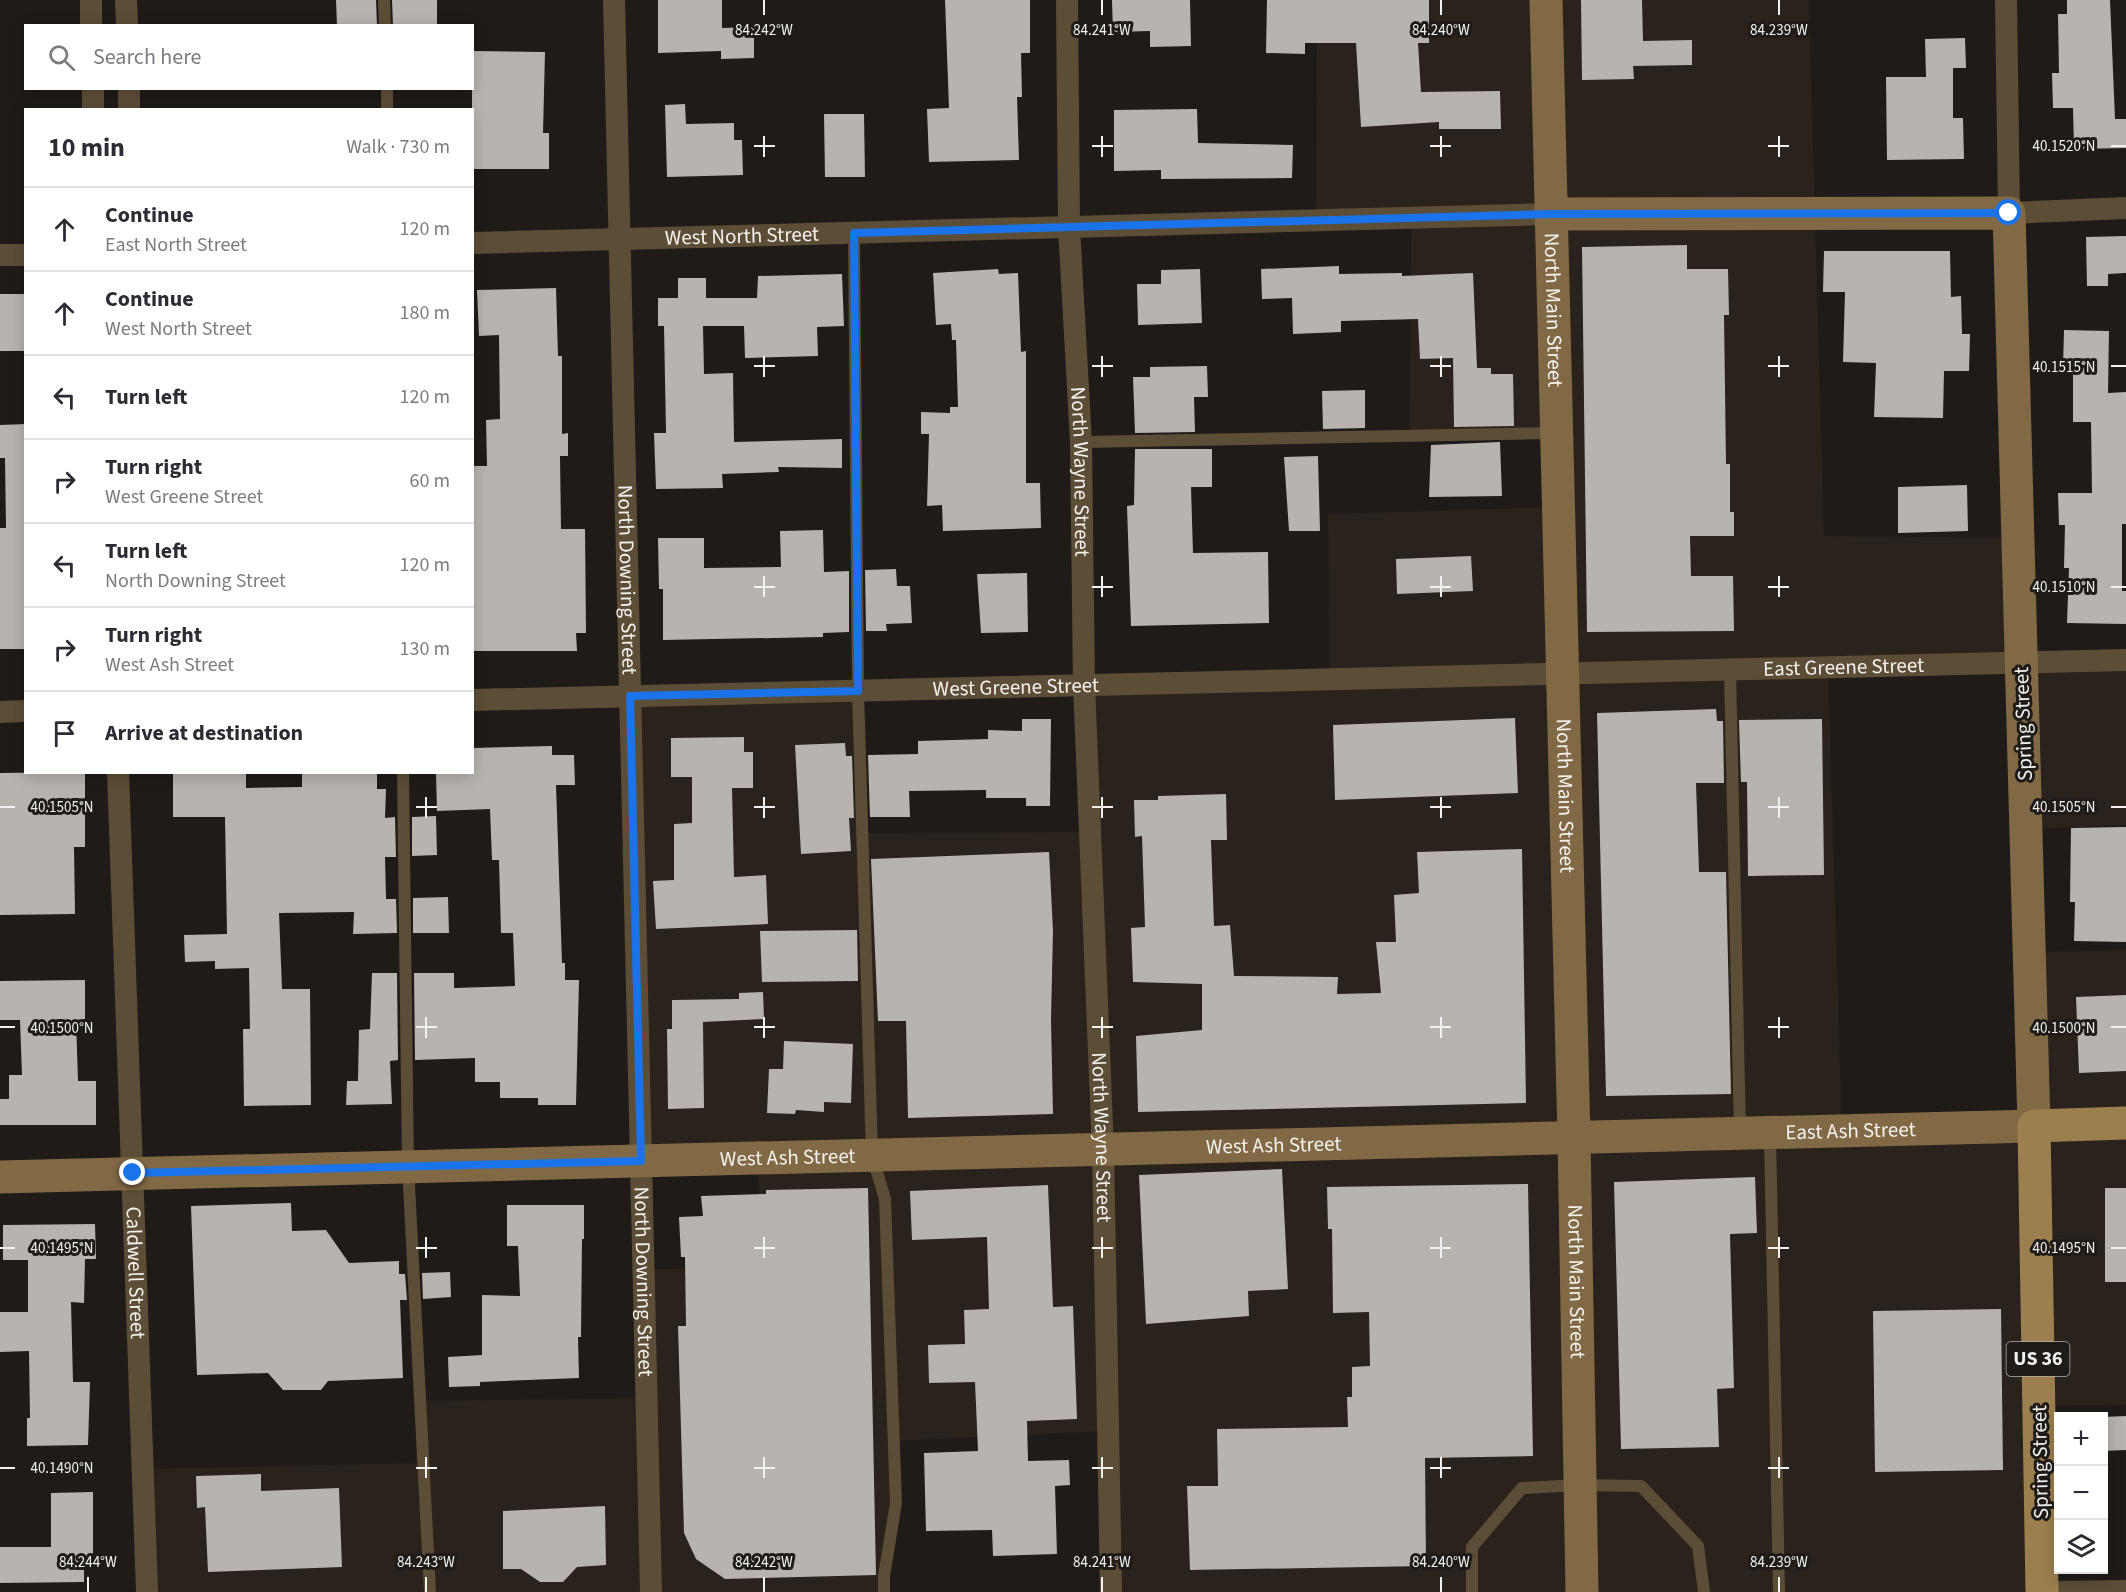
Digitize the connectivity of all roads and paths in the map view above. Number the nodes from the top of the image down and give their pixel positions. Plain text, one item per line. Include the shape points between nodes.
1 (91, 0) edge
2 (126, 0) edge
3 (384, 0) edge
4 (614, 0) edge
5 (1067, 0) edge
6 (1546, 0) edge
7 (2006, 0) edge
8 (91, 24) edge
9 (127, 24) edge
10 (385, 24) edge
11 (93, 90) edge
12 (129, 90) edge
13 (387, 90) edge
14 (93, 108) edge
15 (129, 108) edge
16 (387, 108) edge
17 (2126, 208) edge
18 (2009, 213) junction
19 (1551, 214) junction
20 (1069, 227) junction
21 (854, 233) junction
22 (619, 239) junction
23 (474, 243) edge
24 (0, 255) edge
25 (24, 255) edge
26 (1556, 432) junction
27 (1081, 442) junction
28 (2126, 660) edge
29 (2021, 663) junction
30 (1730, 670) junction
31 (1561, 674) junction
32 (1084, 686) junction
33 (858, 691) junction
34 (630, 696) junction
35 (474, 700) edge
36 (24, 711) edge
37 (0, 712) edge
38 (118, 774) edge
39 (403, 774) edge
40 (2126, 1123) edge
41 (2034, 1126) junction
42 (1755, 1134) junction
43 (1574, 1138) junction
44 (1103, 1150) junction
45 (872, 1155) junction
46 (641, 1161) junction
47 (408, 1166) junction
48 (133, 1173) junction
49 (0, 1177) edge
50 (1580, 1485) junction
51 (2126, 1591) edge
52 (147, 1592) edge
53 (430, 1592) edge
54 (651, 1592) edge
55 (884, 1592) edge
56 (1112, 1592) edge
57 (1473, 1592) edge
58 (1582, 1592) edge
59 (1704, 1592) edge
60 (1779, 1592) edge
61 (2042, 1592) edge
62 (2052, 1592) edge

1 - 8 street
2 - 9 street
3 - 10 lane
4 - 22 street, North Downing Street
5 - 20 street, North Wayne Street
6 - 19 street, North Main Street
7 - 18 street, Spring Street
11 - 14 street
12 - 15 street
13 - 16 lane
17 - 18 street
18 - 19 street
18 - 29 street, Spring Street
19 - 20 street, West North Street
19 - 26 street, North Main Street
20 - 21 street, West North Street
20 - 27 street, North Wayne Street
21 - 22 street, West North Street
21 - 33 lane
22 - 23 street, West North Street
22 - 34 street, North Downing Street
24 - 25 street
26 - 27 lane
26 - 31 street, North Main Street
27 - 32 street, North Wayne Street
28 - 29 street, East Greene Street
29 - 30 street, East Greene Street
29 - 41 street, Spring Street
30 - 31 street, East Greene Street
30 - 42 lane
31 - 32 street, West Greene Street
31 - 43 street, North Main Street
32 - 33 street, West Greene Street
32 - 44 street, North Wayne Street
33 - 34 street, West Greene Street
33 - 45 lane
34 - 35 street, West Greene Street
34 - 46 street, North Downing Street
36 - 37 street
38 - 48 street, Caldwell Street
39 - 47 lane
40 - 41 main road, East Ash Street
41 - 42 street, East Ash Street
41 - 61 main road, Spring Street / US 36
42 - 43 street, East Ash Street
42 - 60 lane
43 - 44 street, West Ash Street
43 - 50 street, North Main Street
44 - 45 street, West Ash Street
44 - 56 street, North Wayne Street
45 - 46 street, West Ash Street
45 - 55 lane via 885,1199 896,1503
46 - 47 street, West Ash Street
46 - 54 street, North Downing Street
47 - 48 street, West Ash Street
47 - 53 lane
48 - 49 street, West Ash Street
48 - 52 street, Caldwell Street
50 - 57 lane via 1522,1488 1472,1547
50 - 58 street, North Main Street
50 - 59 lane via 1641,1486 1698,1546
51 - 62 street

